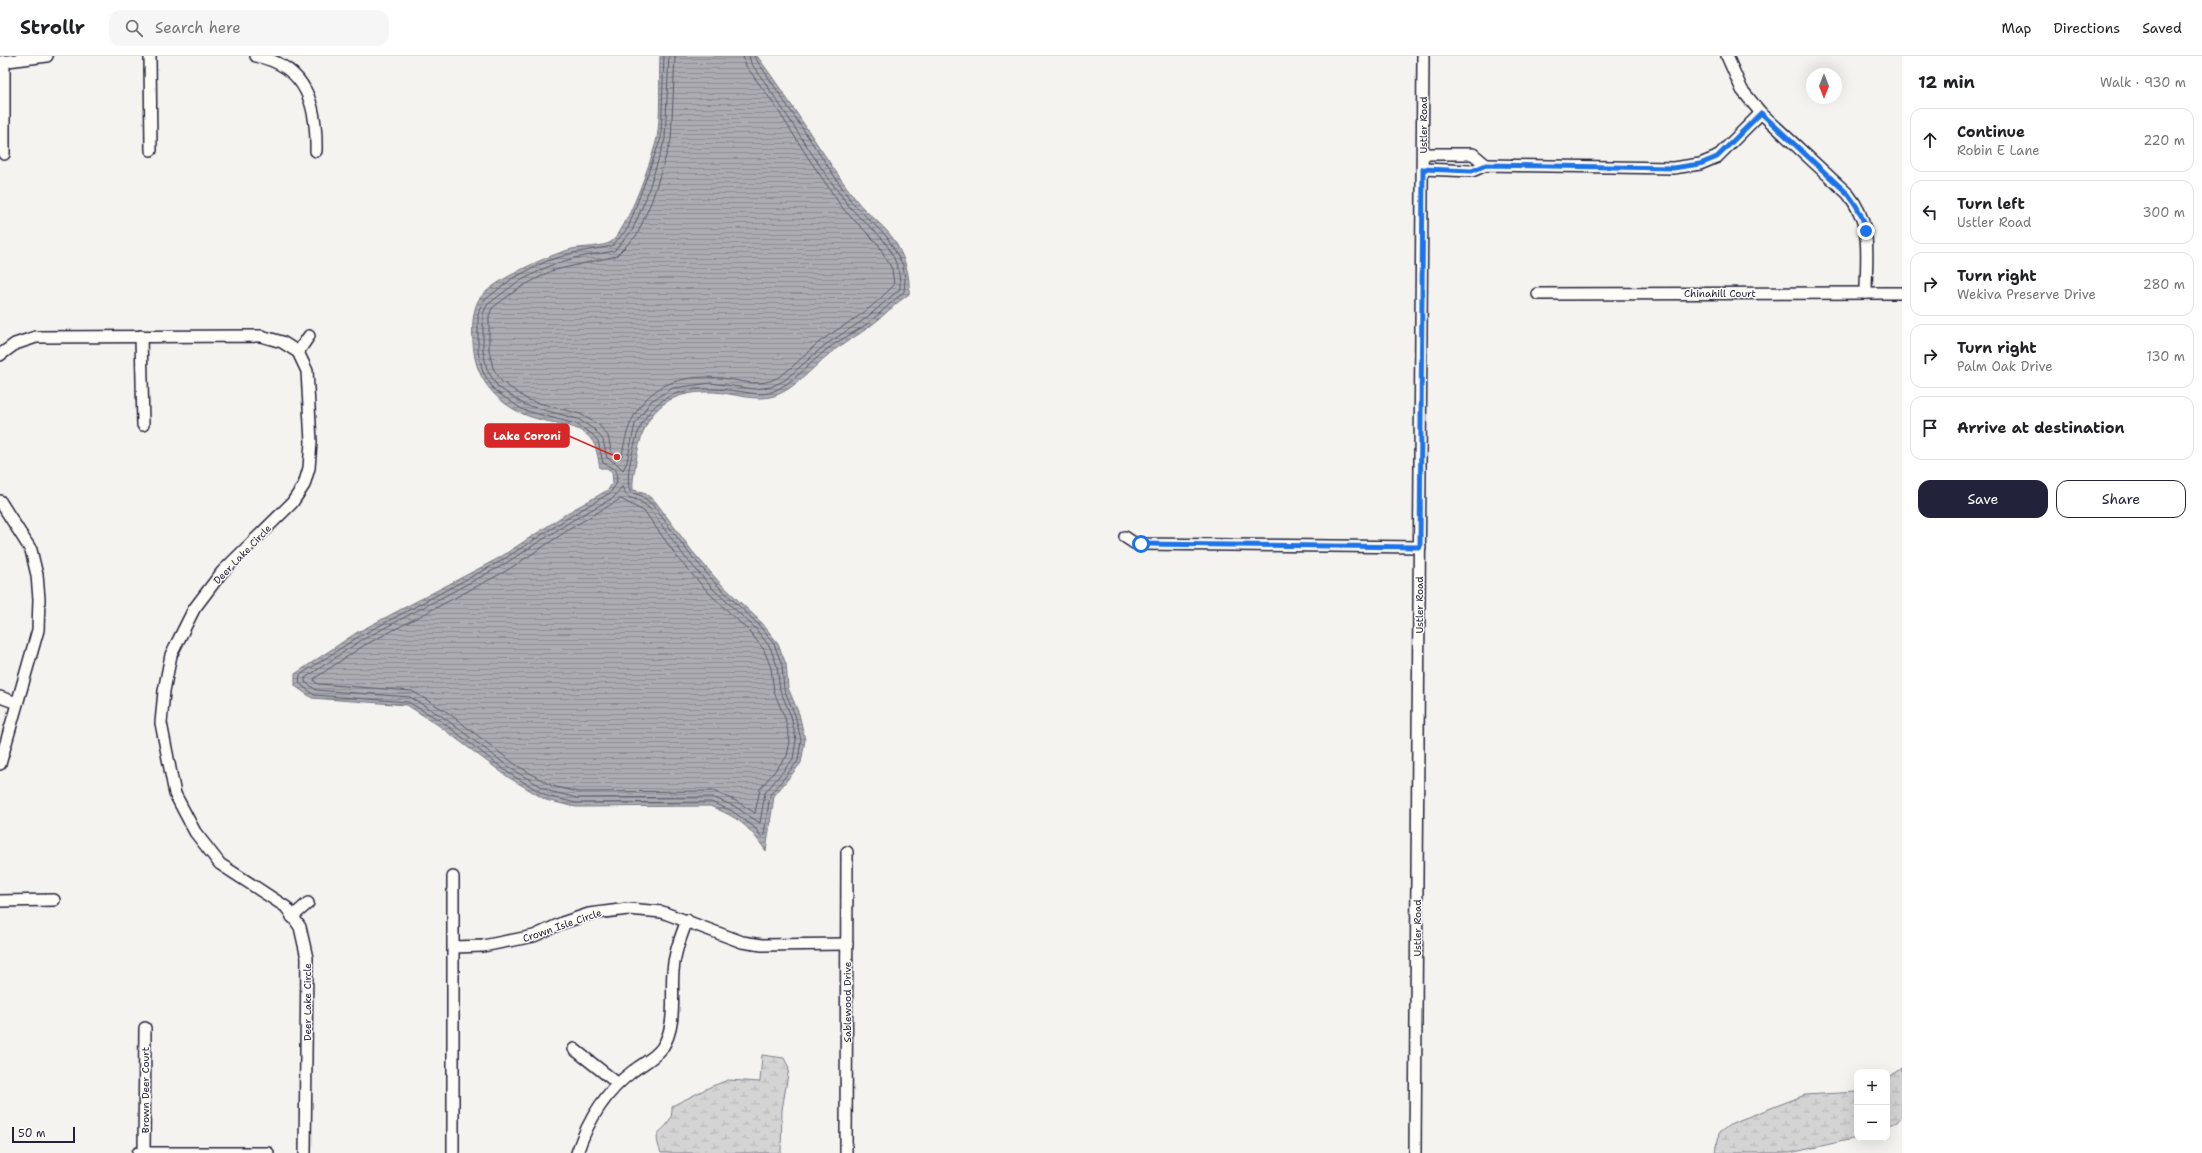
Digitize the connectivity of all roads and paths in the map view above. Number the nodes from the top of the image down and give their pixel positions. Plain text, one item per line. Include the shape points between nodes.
1 (47, 56) edge
2 (150, 56) edge
3 (256, 56) edge
4 (1423, 56) edge
5 (1727, 56) edge
6 (2, 61) edge
7 (1761, 113) junction
8 (151, 150) dead end
9 (316, 151) dead end
10 (4, 154) dead end
11 (1423, 154) junction
12 (1456, 154) junction
13 (1486, 165) junction
14 (1423, 169) junction
15 (1455, 170) junction
16 (1866, 293) junction
17 (1902, 293) edge
18 (1538, 294) dead end
19 (141, 336) junction
20 (309, 336) dead end
21 (298, 352) junction
22 (0, 353) edge
23 (143, 425) dead end
24 (0, 501) edge
25 (1125, 537) dead end
26 (1420, 547) junction
27 (0, 697) edge
28 (17, 703) junction
29 (0, 764) edge
30 (847, 852) dead end
31 (453, 877) dead end
32 (54, 900) dead end
33 (0, 901) edge
34 (308, 903) dead end
35 (292, 917) junction
36 (687, 920) junction
37 (847, 944) junction
38 (454, 947) junction
39 (145, 1028) dead end
40 (574, 1049) dead end
41 (617, 1083) junction
42 (141, 1152) edge
43 (268, 1153) edge
44 (305, 1153) edge
45 (453, 1153) edge
46 (577, 1153) edge
47 (846, 1153) edge
48 (1415, 1153) edge

1 - 6 street
2 - 8 street
3 - 9 street via 269,58 287,68 301,82 314,112
4 - 11 street, Ustler Road
5 - 7 street via 1742,90
6 - 10 street
7 - 13 street via 1717,157 1700,164 1673,168
7 - 16 street via 1857,205 1866,231
11 - 12 street
11 - 14 street, Ustler Road
12 - 13 street via 1473,154
12 - 15 street
13 - 15 street via 1472,171
14 - 15 street
14 - 26 street, Ustler Road
16 - 17 street, Chinahill Court
16 - 18 street, Chinahill Court
19 - 21 street via 261,336 282,342
19 - 22 street via 36,337 15,344
19 - 23 street
20 - 21 street
21 - 35 street, Deer Lake Circle via 307,371 310,434 309,468 304,485 292,504 222,572 194,610 171,655 161,723 175,794 195,832 220,864 286,907
24 - 28 street via 31,550 37,575 38,630
25 - 26 street via 1141,544
26 - 48 street, Ustler Road
27 - 28 street
28 - 29 street
30 - 37 street, Sablewood Drive
31 - 38 street
32 - 33 street
34 - 35 street
35 - 44 street, Deer Lake Circle via 300,927 307,958
36 - 37 street, Crown Isle Circle via 742,942 762,945
36 - 38 street, Crown Isle Circle via 645,909 610,910 562,923 534,936 483,946
36 - 41 street via 677,947 673,970 668,1036 662,1049
37 - 47 street, Sablewood Drive
38 - 45 street
39 - 42 street, Brown Deer Court
40 - 41 street
41 - 46 street via 587,1126
42 - 43 street

